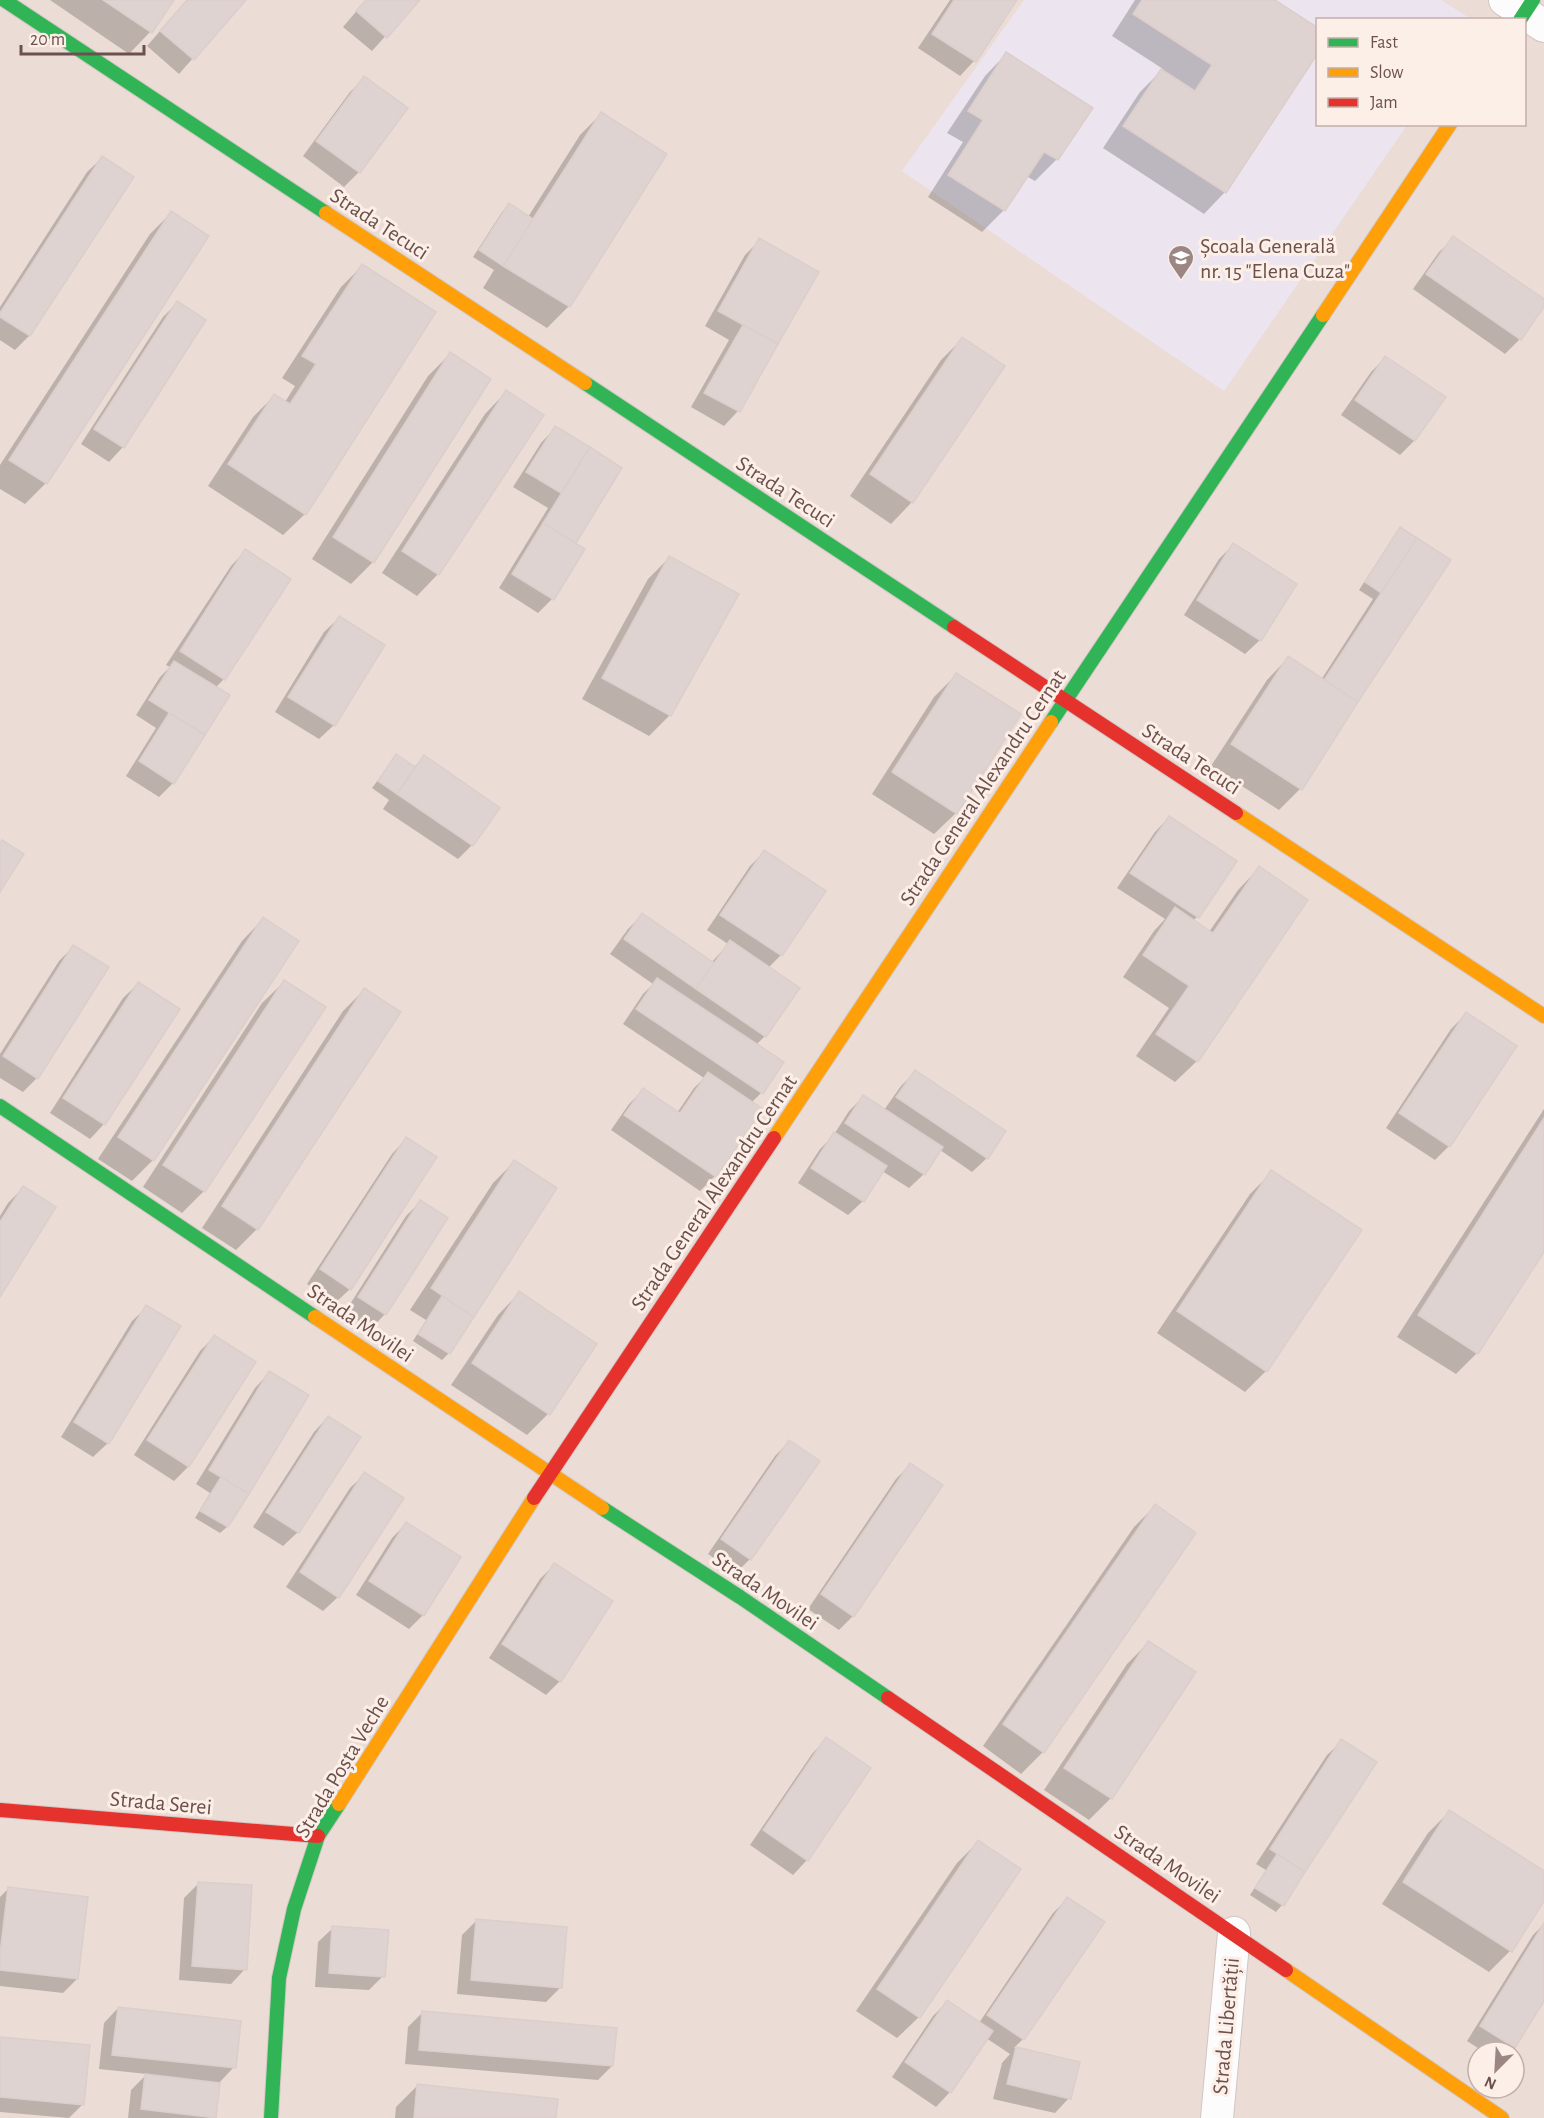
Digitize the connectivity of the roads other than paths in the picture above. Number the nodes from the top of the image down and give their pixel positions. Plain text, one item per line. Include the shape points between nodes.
1 (4, 0) edge
2 (1449, 126) edge
3 (1065, 699) junction
4 (1544, 1016) edge
5 (0, 1106) edge
6 (550, 1474) junction
7 (0, 1810) edge
8 (318, 1836) junction
9 (1234, 1933) junction
10 (271, 2118) edge
11 (1217, 2118) edge
12 (1502, 2118) edge

1 - 3 street, Strada Tecuci
2 - 3 street, Strada General Alexandru Cernat
3 - 4 street, Strada Tecuci
3 - 6 street, Strada General Alexandru Cernat
5 - 6 street, Strada Movilei
6 - 8 street, Strada Poșta Veche
6 - 9 street, Strada Movilei via 740,1597
7 - 8 street, Strada Serei
8 - 10 street, Strada Poșta Veche via 294,1909 279,1978
9 - 11 street, Strada Libertății
9 - 12 street, Strada Movilei

